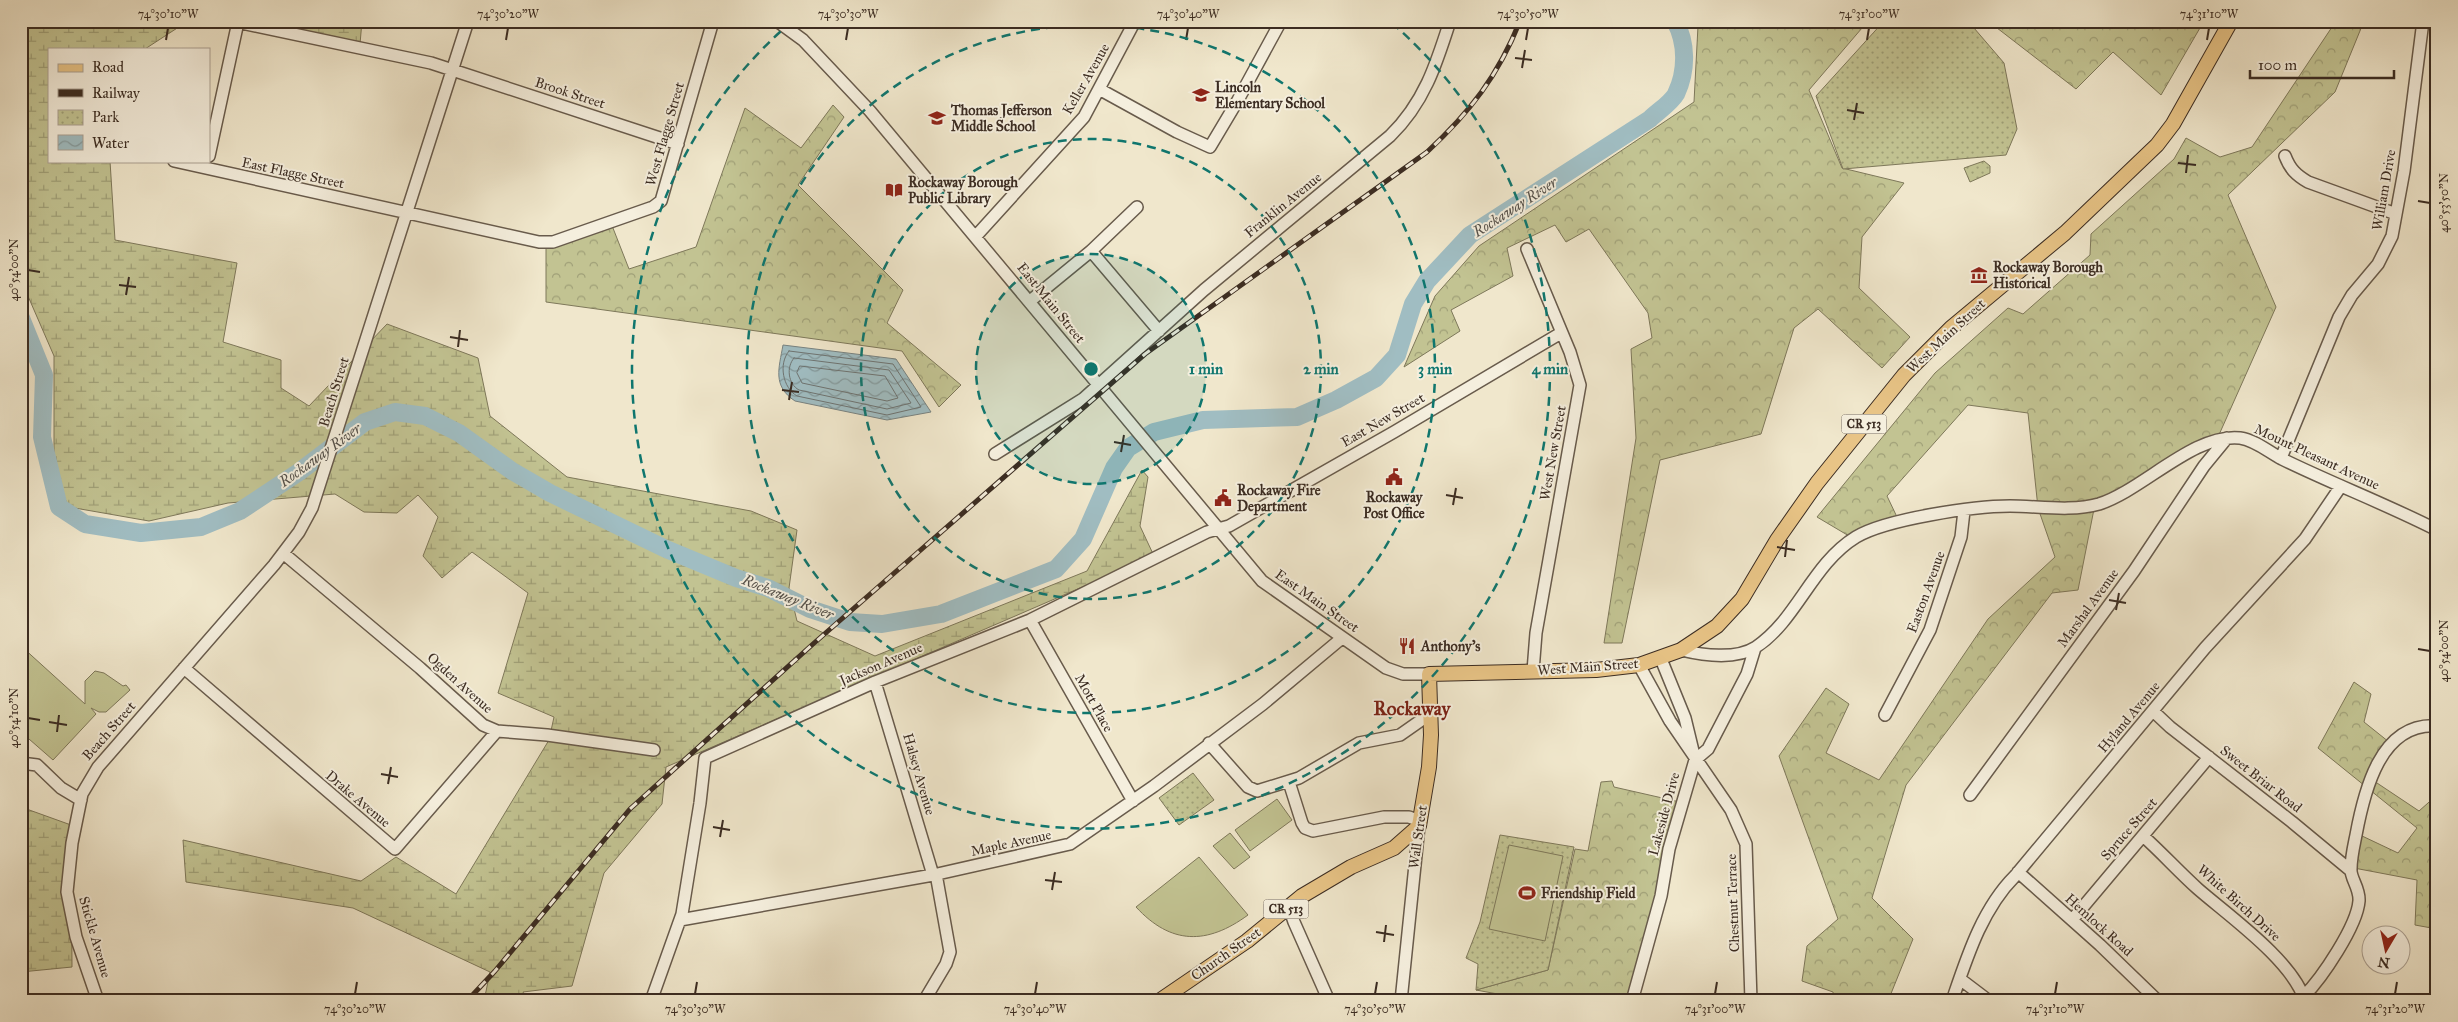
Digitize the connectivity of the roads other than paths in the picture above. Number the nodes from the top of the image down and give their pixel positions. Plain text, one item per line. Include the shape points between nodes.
1 (468, 21) edge
2 (713, 21) edge
3 (777, 21) edge
4 (1135, 21) edge
5 (1280, 21) edge
6 (1450, 21) edge
7 (2231, 21) edge
8 (2423, 21) edge
9 (235, 22) edge
10 (453, 70) junction
11 (1099, 89) junction
12 (678, 144) junction
13 (210, 151) edge
14 (2285, 156) dead end
15 (182, 162) edge
16 (207, 165) edge
17 (1137, 207) dead end
18 (406, 213) junction
19 (2396, 214) junction
20 (976, 236) junction
21 (1526, 249) dead end
22 (1092, 251) junction
23 (1030, 301) junction
24 (1159, 331) junction
25 (1560, 333) junction
26 (1098, 385) junction
27 (2228, 438) junction
28 (994, 454) dead end
29 (2281, 458) junction
30 (2341, 486) junction
31 (1964, 511) junction
32 (1218, 530) junction
33 (2437, 530) edge
34 (283, 553) junction
35 (1030, 620) junction
36 (1342, 638) junction
37 (1754, 648) junction
38 (1680, 650) junction
39 (1662, 659) junction
40 (1639, 665) junction
41 (184, 668) junction
42 (1533, 671) junction
43 (1429, 674) junction
44 (875, 682) junction
45 (2153, 711) junction
46 (1430, 714) junction
47 (1885, 714) dead end
48 (2437, 726) edge
49 (497, 731) junction
50 (1209, 743) junction
51 (654, 750) dead end
52 (2209, 757) junction
53 (1695, 760) junction
54 (21, 763) edge
55 (1289, 782) junction
56 (1970, 795) dead end
57 (81, 800) junction
58 (1133, 801) junction
59 (77, 821) joint
60 (1419, 823) junction
61 (2143, 836) junction
62 (1394, 848) junction
63 (1414, 856) junction
64 (2350, 870) junction
65 (2018, 872) junction
66 (934, 875) junction
67 (1289, 907) junction
68 (680, 920) junction
69 (2072, 920) junction
70 (1960, 979) junction
71 (2304, 998) edge
72 (2156, 1000) edge
73 (98, 1001) edge
74 (651, 1001) edge
75 (924, 1001) edge
76 (1159, 1001) edge
77 (1329, 1001) edge
78 (1401, 1001) edge
79 (1632, 1001) edge
80 (1751, 1001) edge
81 (1952, 1001) edge
82 (1989, 1001) edge

1 - 10 street, Beach Street
2 - 12 street, West Flagge Street
3 - 20 street, East Main Street via 803,40 832,69
4 - 11 street, Keller Avenue
5 - 11 street via 1211,146 1186,137
6 - 24 street, Franklin Avenue via 1427,88 1398,128
7 - 38 main road, West Main Street / CR 513 via 2173,124 2157,145 2065,233 1951,328 1917,362 1811,491 1742,599 1717,626
8 - 19 street, William Drive
9 - 10 street, Brook Street via 378,50
9 - 13 street
10 - 12 street, Brook Street
10 - 18 street, Beach Street
11 - 20 street, Keller Avenue via 1084,117
12 - 18 street, West Flagge Street via 658,204 553,242 539,242
14 - 19 street via 2289,166 2308,182
15 - 16 street, East Flagge Street
16 - 18 street, East Flagge Street
17 - 22 street
18 - 34 street, Beach Street via 312,508
19 - 29 street, William Drive via 2387,248 2339,318
20 - 23 street, East Main Street
21 - 25 street, West New Street
22 - 23 street
22 - 24 street
23 - 26 street, East Main Street
24 - 26 street, Franklin Avenue
25 - 32 street, East New Street via 1394,432
25 - 42 street, West New Street via 1570,352 1580,385 1536,632
26 - 28 street, Franklin Avenue via 1083,399
26 - 32 street, East Main Street
27 - 29 street, Mount Pleasant Avenue via 2248,441
27 - 31 street, Mount Pleasant Avenue via 2210,442 2099,504 1986,507
27 - 56 street, Marshal Avenue via 2204,466 2134,571
29 - 30 street, Mount Pleasant Avenue
30 - 33 street, Mount Pleasant Avenue
30 - 45 street, Hyland Avenue via 2305,539 2205,648
31 - 37 street, Mount Pleasant Avenue via 1895,523 1857,537 1832,557 1782,621
31 - 47 street, Easton Avenue via 1961,537 1930,630
32 - 35 street, Jackson Avenue via 1208,532
32 - 36 street, East Main Street via 1262,581
34 - 41 street, Beach Street
34 - 49 street, Ogden Avenue via 472,716
35 - 44 street, Jackson Avenue
35 - 58 street, Mott Place
36 - 43 street, East Main Street via 1395,672
36 - 50 street, Maple Avenue
37 - 38 street via 1700,655
37 - 53 street, Lakeside Drive via 1747,674 1708,748
38 - 39 main road, West Main Street / CR 513
39 - 40 main road, West Main Street / CR 513
39 - 53 street, Chestnut Terrace via 1685,718
40 - 42 main road, West Main Street / CR 513 via 1596,670
40 - 53 street, Chestnut Terrace
41 - 49 street, Drake Avenue via 395,849
41 - 57 street, Beach Street via 98,766 83,789
42 - 43 main road, West Main Street / CR 513
43 - 46 main road, Wall Street
44 - 66 street, Halsey Avenue
44 - 68 street, Jackson Avenue via 705,758
45 - 52 street, Sweet Briar Road
45 - 65 street, Hyland Avenue
46 - 55 street via 1400,735 1359,743
46 - 60 main road, Wall Street via 1429,766
48 - 64 street via 2402,734 2377,764 2360,812
49 - 51 street, Ogden Avenue
50 - 55 street via 1253,791
50 - 58 street, Maple Avenue
52 - 61 street, Spruce Street
52 - 64 street, Sweet Briar Road
53 - 79 street, Lakeside Drive via 1669,849 1661,896
53 - 80 street, Chestnut Terrace via 1731,810 1746,844
54 - 57 street via 36,765 61,788
55 - 60 street via 1302,823 1313,831 1384,817 1409,817
57 - 59 street, Beach Street
58 - 66 street, Maple Avenue via 1070,844
59 - 73 street, Stickle Avenue via 67,892 76,937
60 - 62 main road, Church Street / CR 513
60 - 63 street, Wall Street
61 - 69 street, Spruce Street
61 - 71 street, White Birch Drive via 2269,950
62 - 63 street
62 - 67 main road, Church Street / CR 513 via 1319,885
63 - 78 street, Wall Street
64 - 71 street via 2358,885 2359,902 2354,917 2331,964
65 - 69 street, Hemlock Road
65 - 70 street, Hyland Avenue via 1991,904
66 - 68 street, Maple Avenue
66 - 75 street, Halsey Avenue via 950,952
67 - 76 main road, Church Street / CR 513
67 - 77 street
68 - 74 street
69 - 72 street, Hemlock Road
70 - 81 street, Hyland Avenue
70 - 82 street

